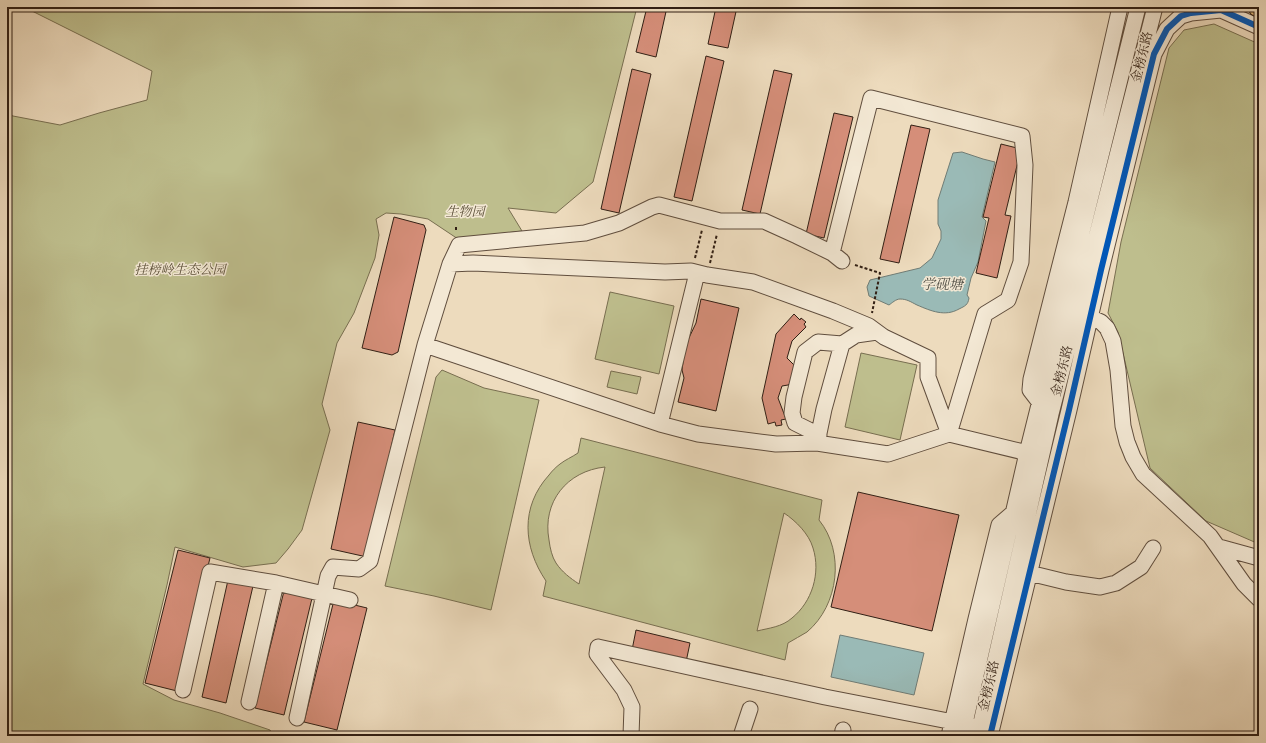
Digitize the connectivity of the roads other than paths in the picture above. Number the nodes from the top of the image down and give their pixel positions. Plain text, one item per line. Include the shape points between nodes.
1 (1120, 7) edge
2 (1138, 7) edge
3 (1155, 7) edge
4 (1259, 27) edge
5 (450, 264) junction
6 (1088, 266) junction
7 (698, 273) junction
8 (1090, 317) junction
9 (873, 329) junction
10 (842, 344) junction
11 (424, 346) junction
12 (1040, 403) junction
13 (660, 424) junction
14 (949, 434) junction
15 (818, 439) junction
16 (1034, 455) junction
17 (1014, 512) junction
18 (1219, 547) junction
19 (1153, 548) dead end
20 (1259, 558) edge
21 (1023, 571) junction
22 (276, 583) junction
23 (324, 595) junction
24 (1259, 599) edge
25 (350, 600) dead end
26 (1001, 601) junction
27 (183, 690) dead end
28 (249, 702) dead end
29 (750, 708) dead end
30 (297, 718) dead end
31 (985, 727) edge
32 (957, 729) edge
33 (631, 736) edge
34 (741, 736) edge

1 - 12 street via 1076,202 1032,379 1030,390
2 - 6 street, 金榜东路
3 - 6 street, 金榜东路
4 - 6 street via 1221,10 1190,12 1180,16 1167,28 1154,54
5 - 7 street
5 - 11 street
5 - 14 street via 459,245 585,233 619,223 659,205 720,221 764,222 837,257 871,98 1022,136 1025,165 1021,262 1008,300 986,314
6 - 8 street
6 - 12 street, 金榜东路
6 - 16 street, 金榜东路
7 - 9 street via 753,282 833,311
7 - 13 street
8 - 18 street via 1107,328 1113,341 1123,426 1133,457 1143,474
8 - 21 street
9 - 10 street via 856,335
9 - 14 street via 928,358 928,377
10 - 15 street
10 - 15 street via 818,342 805,352 792,413 795,423
11 - 13 street
11 - 23 street via 370,561 359,569 333,567 328,576
12 - 16 street, 金榜东路
13 - 15 street via 698,434 776,444
14 - 15 street via 888,454
14 - 16 street
16 - 17 street, 金榜东路
16 - 21 street, 金榜东路
17 - 26 street, 金榜东路
17 - 32 street via 999,525 976,619
18 - 20 street
18 - 24 street via 1244,584
19 - 21 street via 1141,567 1116,583 1100,587 1066,582
21 - 26 street, 金榜东路
21 - 31 street
22 - 23 street
22 - 27 street via 210,572
22 - 28 street
23 - 25 street
23 - 30 street
26 - 31 street, 金榜东路
26 - 32 street, 金榜东路
29 - 34 street
31 - 32 street
32 - 33 street via 598,647 597,654 624,690 632,707

